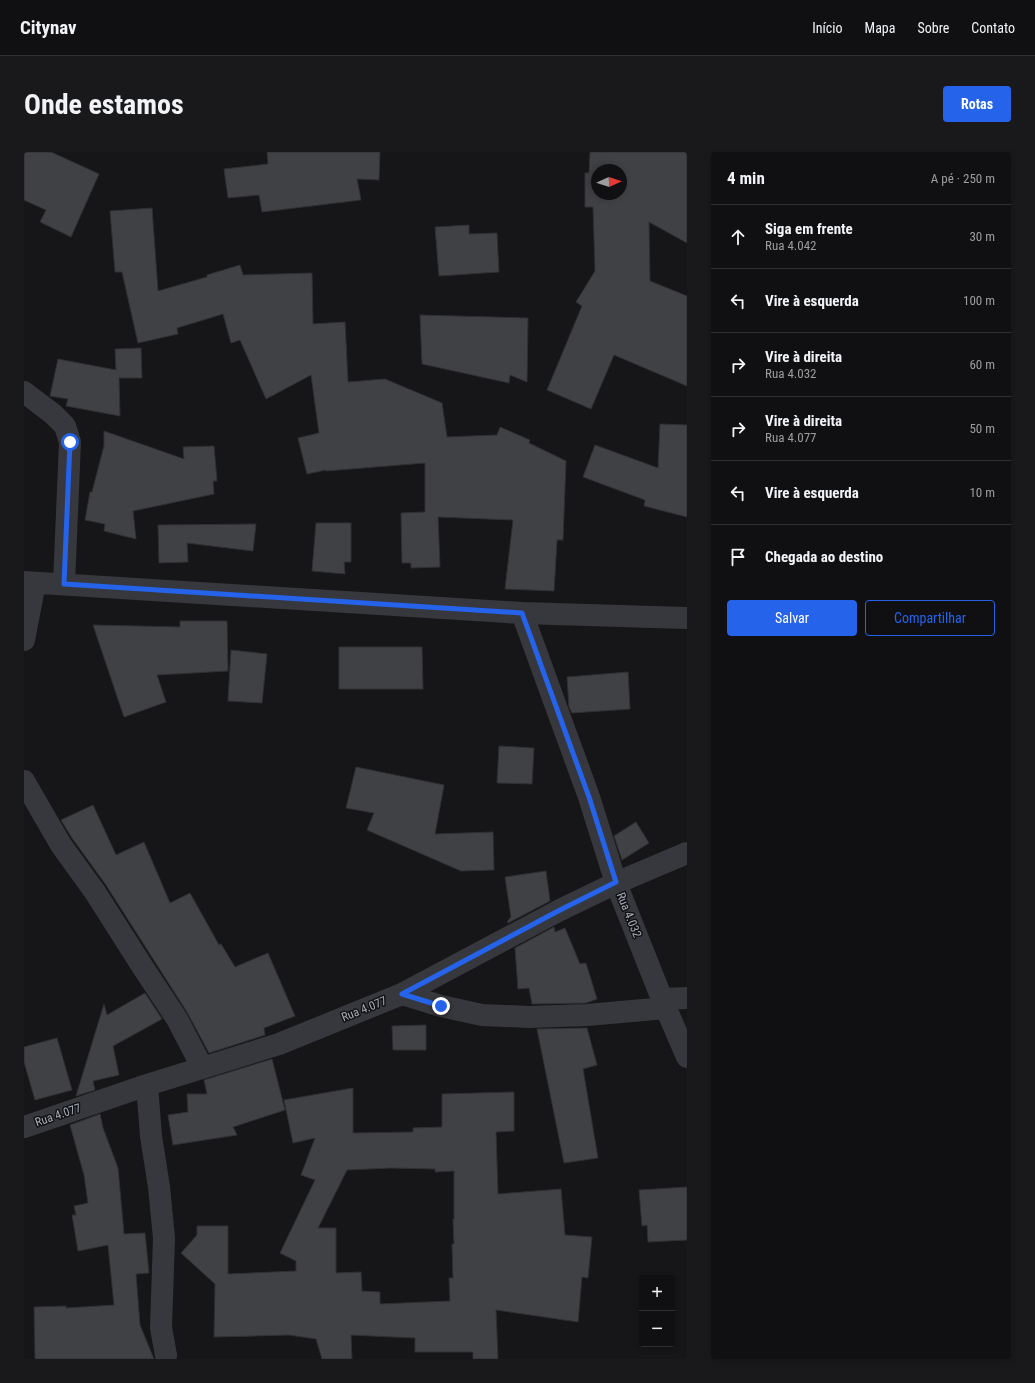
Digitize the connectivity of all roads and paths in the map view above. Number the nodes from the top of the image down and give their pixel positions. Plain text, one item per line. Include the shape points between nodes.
1 (24, 392) edge
2 (29, 582) edge
3 (64, 584) junction
4 (522, 613) junction
5 (687, 618) edge
6 (24, 640) edge
7 (24, 781) edge
8 (687, 853) edge
9 (616, 882) junction
10 (402, 994) junction
11 (687, 998) edge
12 (664, 1003) junction
13 (687, 1057) edge
14 (202, 1067) junction
15 (147, 1085) junction
16 (24, 1126) edge
17 (166, 1355) dead end

1 - 3 street via 66,426 70,442
2 - 3 street
2 - 6 street
3 - 4 street
4 - 5 street
4 - 9 street, Rua 4.032 via 589,797
7 - 14 street via 61,845 95,892 177,1019
8 - 9 street, Rua 4.077
9 - 10 street, Rua 4.077
9 - 12 street, Rua 4.032
10 - 12 street via 482,1015 529,1017 572,1015
10 - 14 street, Rua 4.077 via 279,1044
11 - 12 street
12 - 13 street, Rua 4.032
14 - 15 street, Rua 4.077
15 - 16 street, Rua 4.077
15 - 17 street via 164,1238 161,1328

